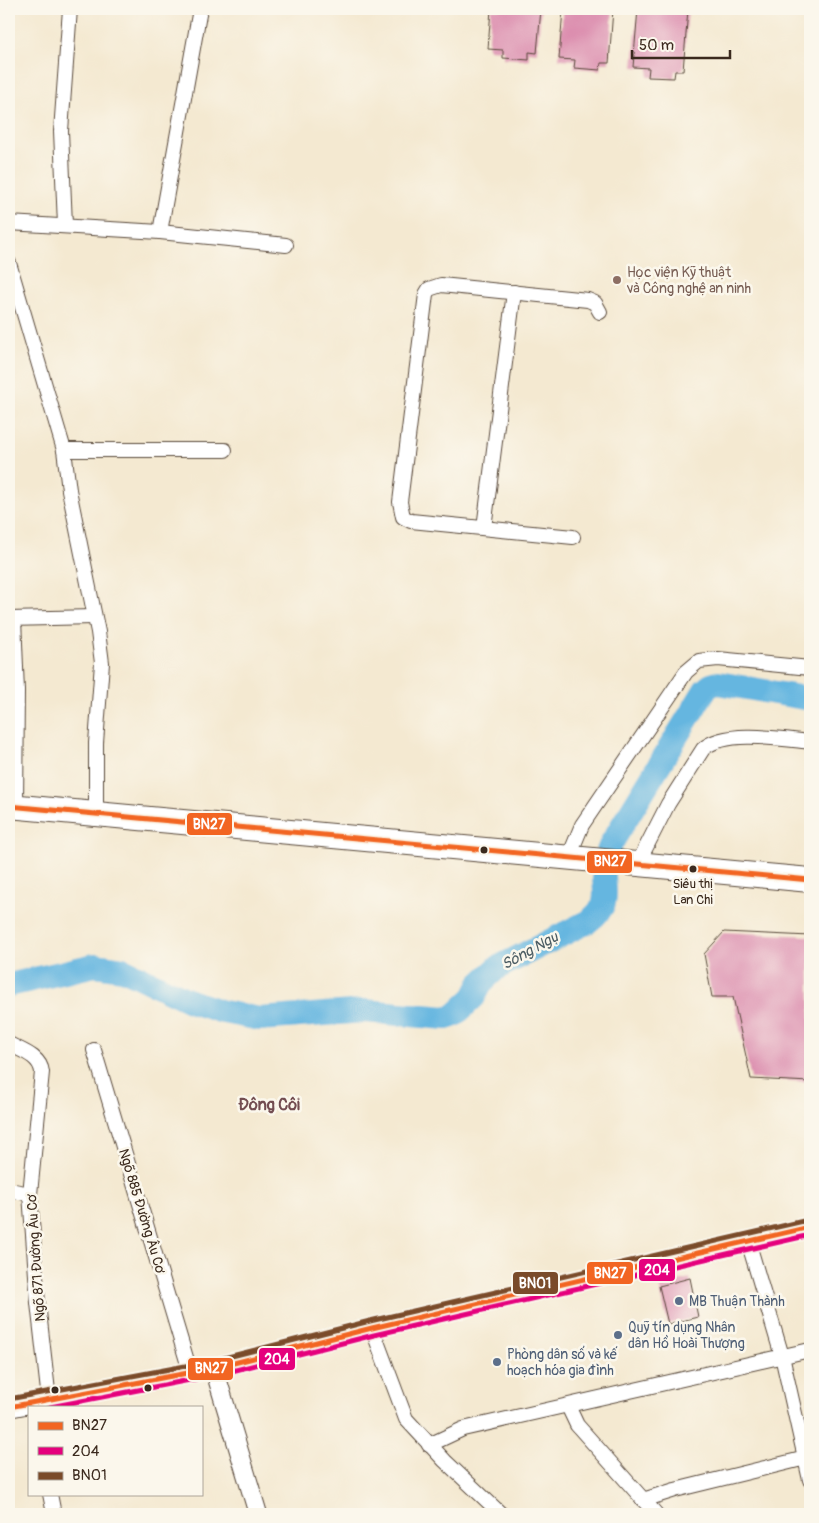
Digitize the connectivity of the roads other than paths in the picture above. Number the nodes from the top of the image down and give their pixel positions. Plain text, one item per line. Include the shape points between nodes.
1 (70, 9) edge
2 (200, 9) edge
3 (9, 223) edge
4 (65, 225) junction
5 (160, 232) junction
6 (286, 245) dead end
7 (9, 263) edge
8 (514, 292) junction
9 (600, 312) dead end
10 (64, 450) junction
11 (225, 450) dead end
12 (484, 528) junction
13 (573, 537) dead end
14 (94, 617) junction
15 (11, 619) edge
16 (810, 668) edge
17 (13, 691) edge
18 (810, 742) edge
19 (13, 755) edge
20 (12, 807) edge
21 (96, 814) junction
22 (572, 859) junction
23 (635, 865) junction
24 (810, 880) edge
25 (9, 1044) edge
26 (94, 1050) dead end
27 (9, 1190) edge
28 (30, 1194) junction
29 (810, 1226) edge
30 (748, 1241) junction
31 (372, 1328) junction
32 (810, 1350) edge
33 (782, 1356) junction
34 (214, 1368) junction
35 (190, 1371) junction
36 (38, 1403) edge
37 (568, 1406) junction
38 (9, 1407) edge
39 (429, 1445) junction
40 (807, 1457) edge
41 (810, 1480) edge
42 (50, 1496) edge
43 (643, 1500) junction
44 (54, 1514) edge
45 (258, 1514) edge
46 (501, 1514) edge
47 (656, 1514) edge

1 - 4 street via 61,131
2 - 5 street
3 - 4 street
4 - 5 street
5 - 6 street
7 - 10 street
8 - 9 street via 588,300 595,303
8 - 12 street
8 - 12 street via 441,285 429,289 407,443 400,502 404,517 411,521
10 - 11 street
10 - 14 street
12 - 13 street
14 - 15 street
14 - 21 street via 102,663 96,743
15 - 17 street
16 - 22 street via 718,659 699,661 686,672 582,825
17 - 19 street
18 - 23 street via 739,738 710,743 668,804
19 - 20 street
20 - 21 highway
21 - 22 highway
22 - 23 highway
23 - 24 highway
25 - 28 street, Ngõ 871 Đường Âu Cơ via 41,1064
26 - 35 street, Ngõ 885 Đường Âu Cơ
27 - 28 street
28 - 36 street, Ngõ 871 Đường Âu Cơ via 38,1303
29 - 30 main road
30 - 31 main road
30 - 33 street
31 - 34 main road
31 - 39 street via 406,1419
32 - 33 street
33 - 37 street
33 - 40 street
34 - 35 main road
34 - 45 street
35 - 36 main road
36 - 38 main road
37 - 39 street via 463,1429
37 - 43 street via 577,1425
39 - 46 street
40 - 41 street
40 - 43 street
42 - 44 street
43 - 47 street

